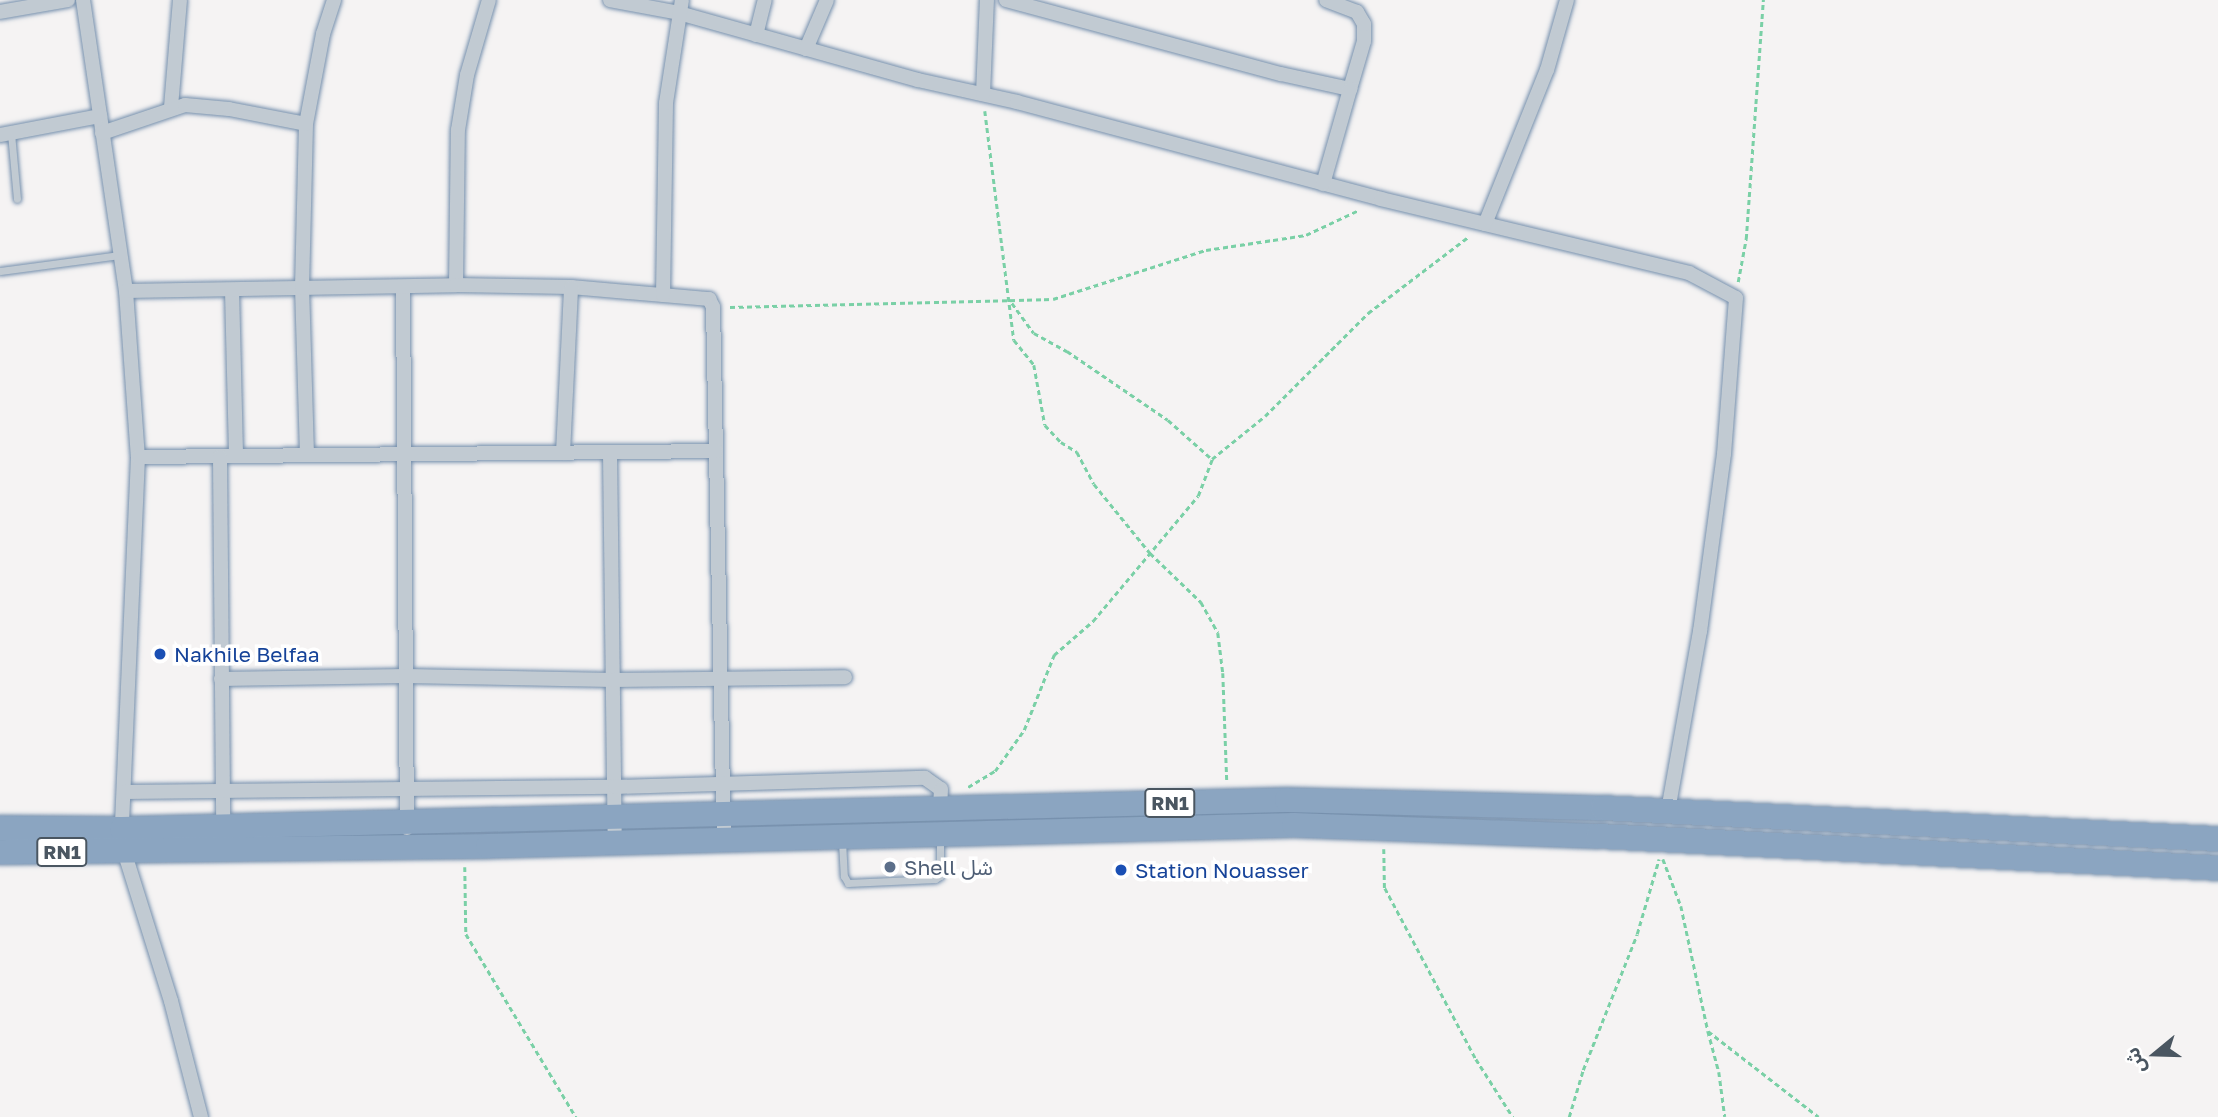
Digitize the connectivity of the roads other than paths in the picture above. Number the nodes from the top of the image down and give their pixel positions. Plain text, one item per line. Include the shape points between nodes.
1 (68, 0) edge
2 (83, 0) edge
3 (180, 0) edge
4 (334, 0) edge
5 (489, 0) edge
6 (610, 0) edge
7 (765, 0) edge
8 (827, 0) edge
9 (987, 0) edge
10 (1006, 0) edge
11 (1326, 0) edge
12 (1567, 0) edge
13 (680, 7) edge
14 (0, 12) edge
15 (756, 35) junction
16 (806, 49) junction
17 (1350, 89) junction
18 (983, 94) junction
19 (171, 107) junction
20 (100, 116) junction
21 (306, 124) junction
22 (102, 133) junction
23 (6, 134) edge
24 (1323, 184) junction
25 (17, 199) dead end
26 (1485, 225) junction
27 (120, 256) junction
28 (0, 271) edge
29 (456, 285) junction
30 (403, 287) junction
31 (302, 288) junction
32 (571, 288) junction
33 (232, 290) junction
34 (126, 291) junction
35 (663, 295) junction
36 (716, 451) junction
37 (610, 452) junction
38 (563, 453) junction
39 (404, 454) junction
40 (307, 455) junction
41 (236, 456) junction
42 (138, 457) junction
43 (220, 457) junction
44 (406, 676) junction
45 (845, 677) dead end
46 (722, 679) junction
47 (221, 680) junction
48 (613, 680) junction
49 (722, 785) junction
50 (615, 787) junction
51 (407, 790) junction
52 (124, 792) junction
53 (222, 793) junction
54 (841, 811) junction
55 (1668, 811) junction
56 (724, 814) junction
57 (940, 816) junction
58 (223, 827) junction
59 (0, 828) edge
60 (615, 830) junction
61 (407, 835) junction
62 (842, 836) junction
63 (724, 839) junction
64 (2218, 839) edge
65 (123, 840) junction
66 (0, 852) edge
67 (2218, 868) edge
68 (201, 1117) edge

1 - 14 street
2 - 20 street
3 - 19 street
4 - 21 street
5 - 29 street via 467,75 458,130
6 - 13 street
7 - 15 street
8 - 16 street
9 - 18 street
10 - 17 street
11 - 17 street via 1357,12 1364,24 1364,41
12 - 26 street via 1547,70
13 - 15 street
13 - 35 street via 666,103
15 - 16 street
16 - 18 street
17 - 24 street
18 - 24 street
19 - 21 street via 229,108
19 - 22 street
20 - 22 street
20 - 23 street
21 - 31 street
22 - 27 street
23 - 25 lane
24 - 26 street
26 - 55 street via 1689,273 1735,298 1724,454 1700,631
27 - 28 lane
27 - 34 street
29 - 30 street
29 - 32 street
30 - 31 street
30 - 39 street
31 - 33 street
31 - 40 street
32 - 35 street
32 - 38 street
33 - 34 street
33 - 41 street
34 - 42 street
35 - 36 street via 706,297 713,307
36 - 37 street
36 - 46 street
37 - 38 street
37 - 48 street
38 - 39 street
39 - 40 street
39 - 44 street
40 - 41 street
41 - 43 street
42 - 43 street
42 - 52 street
43 - 47 street
44 - 47 street
44 - 48 street
44 - 51 street
45 - 46 street
46 - 48 street
46 - 49 street
47 - 53 street
48 - 50 street
49 - 50 street
49 - 56 street
49 - 57 street via 925,778 939,786
50 - 51 street
50 - 60 street
51 - 53 street
51 - 61 street
52 - 53 street
52 - 65 street
53 - 58 street
54 - 56 highway, RN1
54 - 57 highway, RN1
54 - 62 lane
55 - 57 highway, RN1 via 1287,800
55 - 64 highway, RN1
56 - 60 highway, RN1
56 - 63 street
57 - 62 highway, RN1
57 - 62 lane via 940,876 935,880 848,883
57 - 67 highway, RN1 via 1387,828
58 - 61 highway, RN1
58 - 65 highway, RN1
59 - 65 highway, RN1
60 - 61 highway, RN1
60 - 61 highway, RN1 via 464,846
60 - 63 highway, RN1
61 - 65 highway, RN1
62 - 63 highway, RN1
65 - 66 highway, RN1
65 - 68 street

